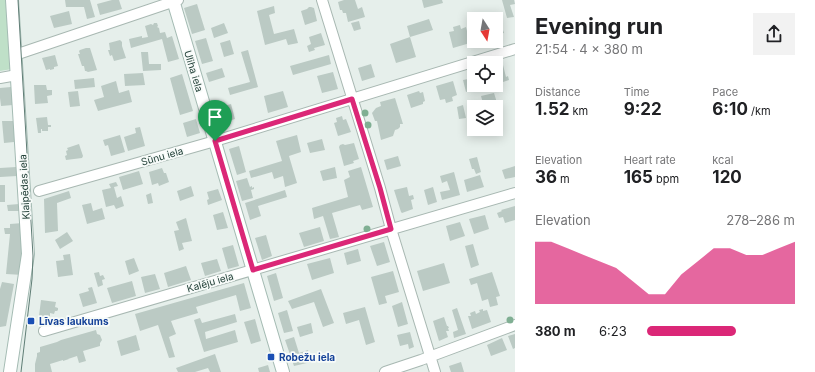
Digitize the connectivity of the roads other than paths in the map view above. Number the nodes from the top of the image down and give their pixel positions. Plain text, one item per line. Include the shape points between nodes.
1 (12, 0) edge
2 (174, 0) edge
3 (322, 0) edge
4 (515, 49) edge
5 (15, 55) junction
6 (17, 76) junction
7 (0, 78) edge
8 (352, 99) junction
9 (215, 141) junction
10 (39, 191) dead end
11 (515, 193) edge
12 (391, 229) junction
13 (253, 270) junction
14 (515, 326) edge
15 (44, 331) dead end
16 (430, 356) junction
17 (10, 372) edge
18 (282, 372) edge
19 (385, 372) edge
20 (435, 372) edge

1 - 5 main road, Klaipēdas iela
2 - 5 street
2 - 9 main road, Uliha iela
3 - 8 street
4 - 8 street, Sūnu iela
5 - 6 main road, Klaipēdas iela
6 - 7 street
6 - 17 main road, Klaipēdas iela via 28,254
8 - 9 street, Sūnu iela
8 - 12 street
9 - 10 street, Sūnu iela
9 - 13 main road, Uliha iela
11 - 12 street, Kalēju iela
12 - 13 street, Kalēju iela
12 - 16 street
13 - 15 street, Kalēju iela
13 - 18 main road, Uliha iela
14 - 16 street
16 - 19 street
16 - 20 street

